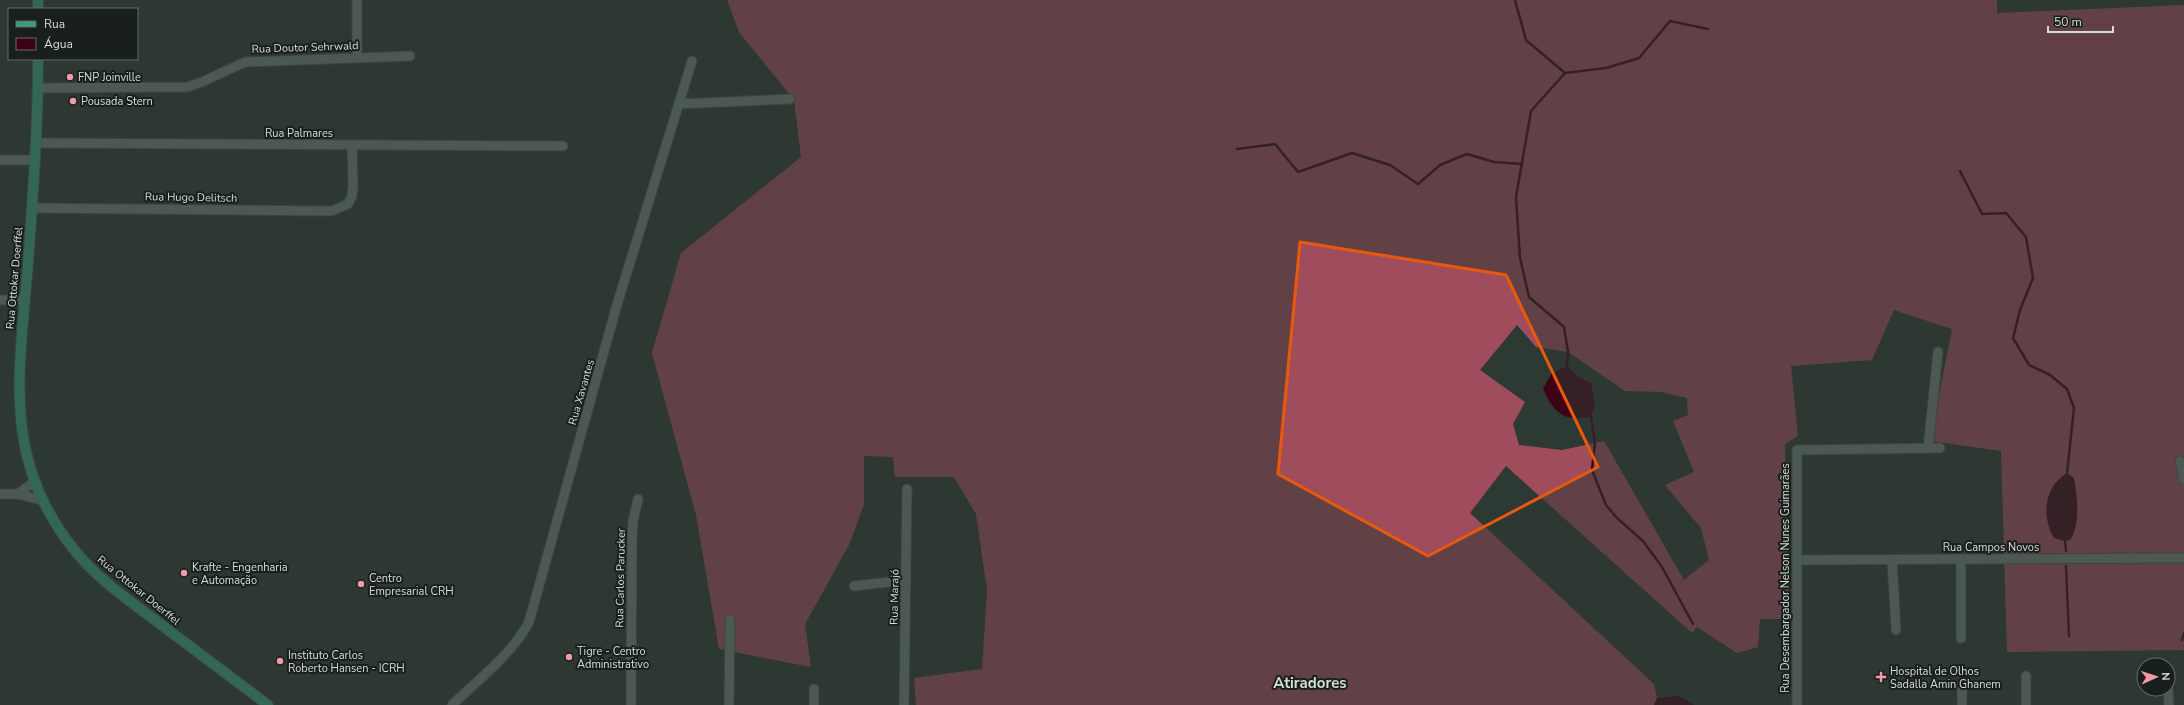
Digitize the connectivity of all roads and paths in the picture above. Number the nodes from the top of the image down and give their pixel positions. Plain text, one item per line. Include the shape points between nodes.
1 (357, 0) edge
2 (410, 56) dead end
3 (357, 58) junction
4 (38, 60) edge
5 (692, 61) dead end
6 (38, 88) junction
7 (790, 99) dead end
8 (679, 104) junction
9 (36, 144) junction
10 (352, 145) junction
11 (562, 146) dead end
12 (0, 160) edge
13 (35, 160) junction
14 (32, 208) junction
15 (0, 300) edge
16 (25, 300) junction
17 (1938, 352) dead end
18 (1928, 448) junction
19 (1940, 448) dead end
20 (2180, 461) dead end
21 (36, 480) junction
22 (2184, 480) edge
23 (907, 489) dead end
24 (0, 494) edge
25 (18, 494) junction
26 (638, 499) dead end
27 (44, 501) junction
28 (2184, 558) edge
29 (1961, 559) junction
30 (1797, 560) junction
31 (1892, 560) junction
32 (906, 580) junction
33 (854, 586) dead end
34 (730, 620) dead end
35 (1896, 630) dead end
36 (1961, 638) dead end
37 (2026, 676) dead end
38 (1962, 685) dead end
39 (814, 689) dead end
40 (268, 705) edge
41 (452, 705) edge
42 (630, 705) edge
43 (729, 705) edge
44 (814, 705) edge
45 (904, 705) edge
46 (1797, 705) edge
47 (1962, 705) edge
48 (2026, 705) edge

1 - 3 street
2 - 3 street, Rua Doutor Sehrwald
3 - 6 street, Rua Doutor Sehrwald via 246,62 187,87
4 - 6 main road, Rua Ottokar Doerffel
5 - 8 street, Rua Xavantes
6 - 9 main road, Rua Ottokar Doerffel
7 - 8 street
8 - 41 street, Rua Xavantes via 616,308 529,622 518,641
9 - 10 street, Rua Palmares
9 - 13 main road, Rua Ottokar Doerffel
10 - 11 street, Rua Palmares
10 - 14 street, Rua Hugo Delitsch via 352,196 348,204 332,211
12 - 13 street
13 - 14 main road, Rua Ottokar Doerffel
14 - 16 main road, Rua Ottokar Doerffel
15 - 16 street
16 - 21 main road, Rua Ottokar Doerffel via 19,365 19,404 24,439
17 - 18 street
18 - 19 street, Rua Desembargador Nelson Nunes Guimarães
18 - 30 street, Rua Desembargador Nelson Nunes Guimarães via 1797,450
20 - 22 street
21 - 25 street
21 - 27 main road, Rua Ottokar Doerffel
23 - 32 street, Rua Marajó
24 - 25 street
25 - 27 street
26 - 42 street, Rua Carlos Parucker via 632,541
27 - 40 main road, Rua Ottokar Doerffel via 66,539 95,572
28 - 29 street, Rua Campos Novos
29 - 31 street, Rua Campos Novos
29 - 36 street
30 - 31 street, Rua Campos Novos
30 - 46 street, Rua Desembargador Nelson Nunes Guimarães
31 - 35 street
32 - 33 street
32 - 45 street, Rua Marajó
34 - 43 street
37 - 48 street
38 - 47 street
39 - 44 street

